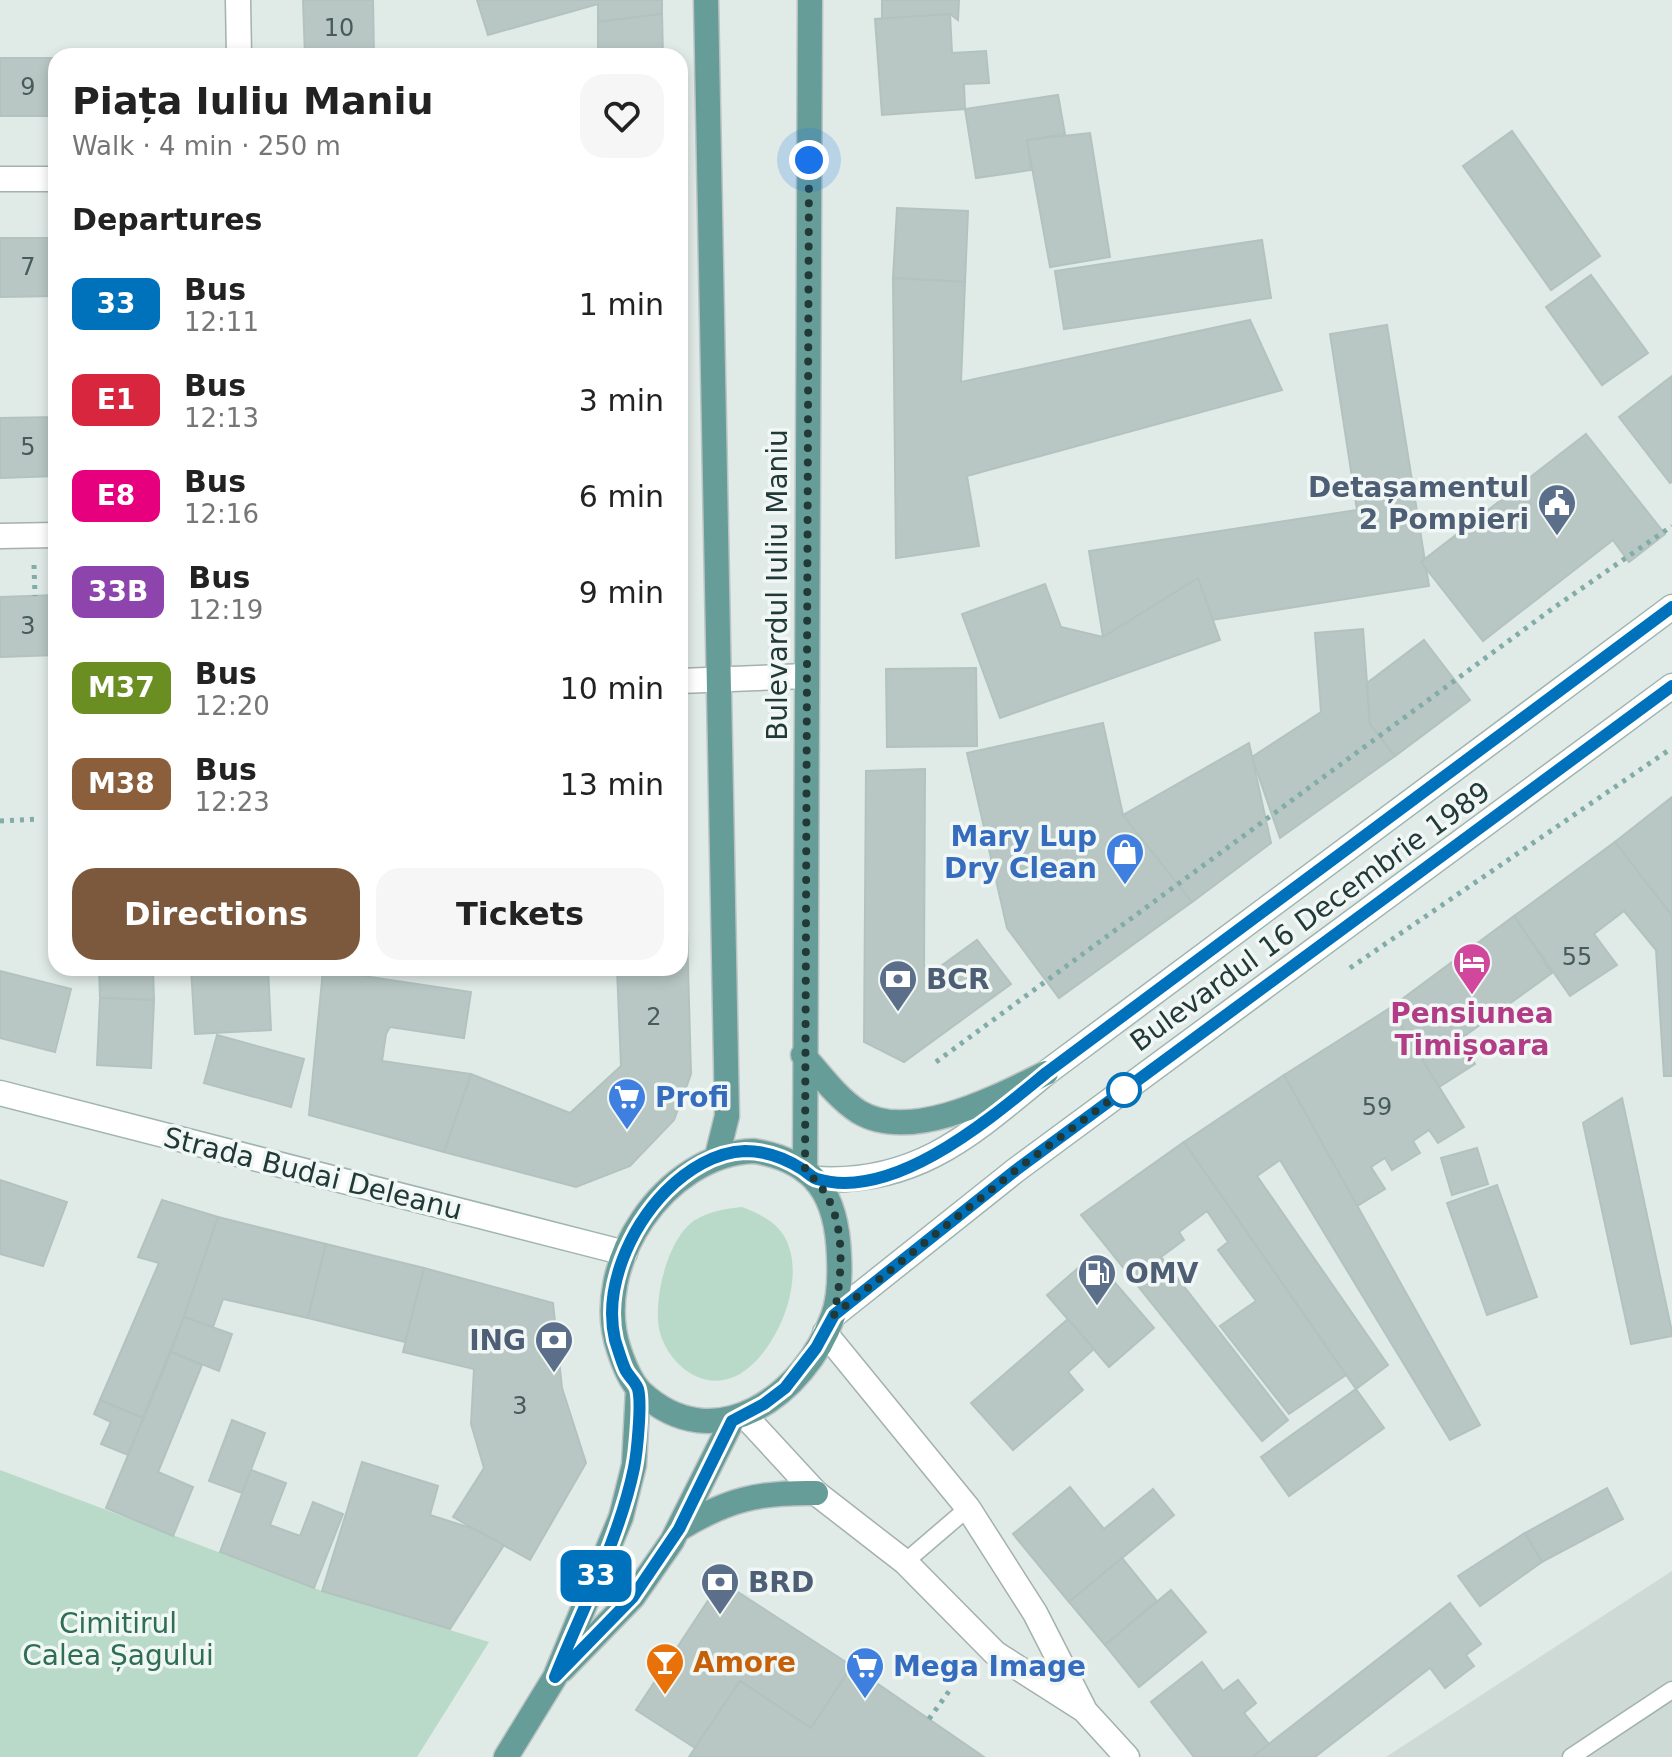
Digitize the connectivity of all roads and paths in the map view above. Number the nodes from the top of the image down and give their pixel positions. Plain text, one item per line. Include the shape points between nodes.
1 (238, 0) edge
2 (706, 0) edge
3 (810, 0) edge
4 (239, 48) edge
5 (0, 179) edge
6 (48, 179) edge
7 (1672, 526) edge
8 (48, 535) edge
9 (0, 536) edge
10 (1672, 607) edge
11 (806, 676) junction
12 (719, 679) junction
13 (688, 681) edge
14 (1672, 686) edge
15 (39, 819) dead end
16 (0, 821) edge
17 (803, 1055) junction
18 (936, 1062) dead end
19 (1046, 1073) junction
20 (0, 1093) edge
21 (717, 1156) junction
22 (810, 1175) junction
23 (625, 1253) junction
24 (830, 1324) junction
25 (638, 1389) junction
26 (738, 1418) junction
27 (816, 1493) junction
28 (968, 1508) junction
29 (679, 1529) junction
30 (905, 1562) junction
31 (555, 1677) junction
32 (952, 1687) dead end
33 (1672, 1690) edge
34 (1084, 1710) junction
35 (929, 1719) dead end
36 (506, 1757) edge
37 (1127, 1757) edge
38 (1571, 1757) edge

1 - 4 main road
2 - 12 main road, Bulevardul Iuliu Maniu
3 - 11 main road, Bulevardul Iuliu Maniu
5 - 6 main road
7 - 18 path
8 - 9 main road
10 - 19 main road, Bulevardul 16 Decembrie 1989
11 - 12 main road
11 - 17 main road, Bulevardul Iuliu Maniu
12 - 13 main road
12 - 21 main road, Bulevardul Iuliu Maniu via 727,1116
14 - 24 main road, Bulevardul 16 Decembrie 1989 via 1016,1170
15 - 16 path
17 - 19 main road via 849,1104 869,1117 903,1123 940,1116
17 - 22 main road, Bulevardul Iuliu Maniu
19 - 22 main road, Bulevardul 16 Decembrie 1989 via 983,1125 898,1172 872,1179
20 - 23 main road, Strada Budai Deleanu
21 - 22 main road via 772,1154
21 - 23 main road via 660,1197
22 - 24 main road via 829,1198 839,1238 839,1281
23 - 25 main road via 613,1310 615,1338
24 - 26 main road via 785,1388
24 - 28 main road
25 - 26 main road via 661,1409 681,1417 703,1422
25 - 31 main road via 634,1465 621,1517
26 - 27 main road
26 - 29 main road
27 - 29 main road via 744,1498
27 - 30 main road
28 - 30 lane
28 - 34 main road via 1035,1613
29 - 31 main road via 633,1597
30 - 34 main road via 995,1653
31 - 36 main road
32 - 35 path
33 - 38 lane
34 - 37 main road

